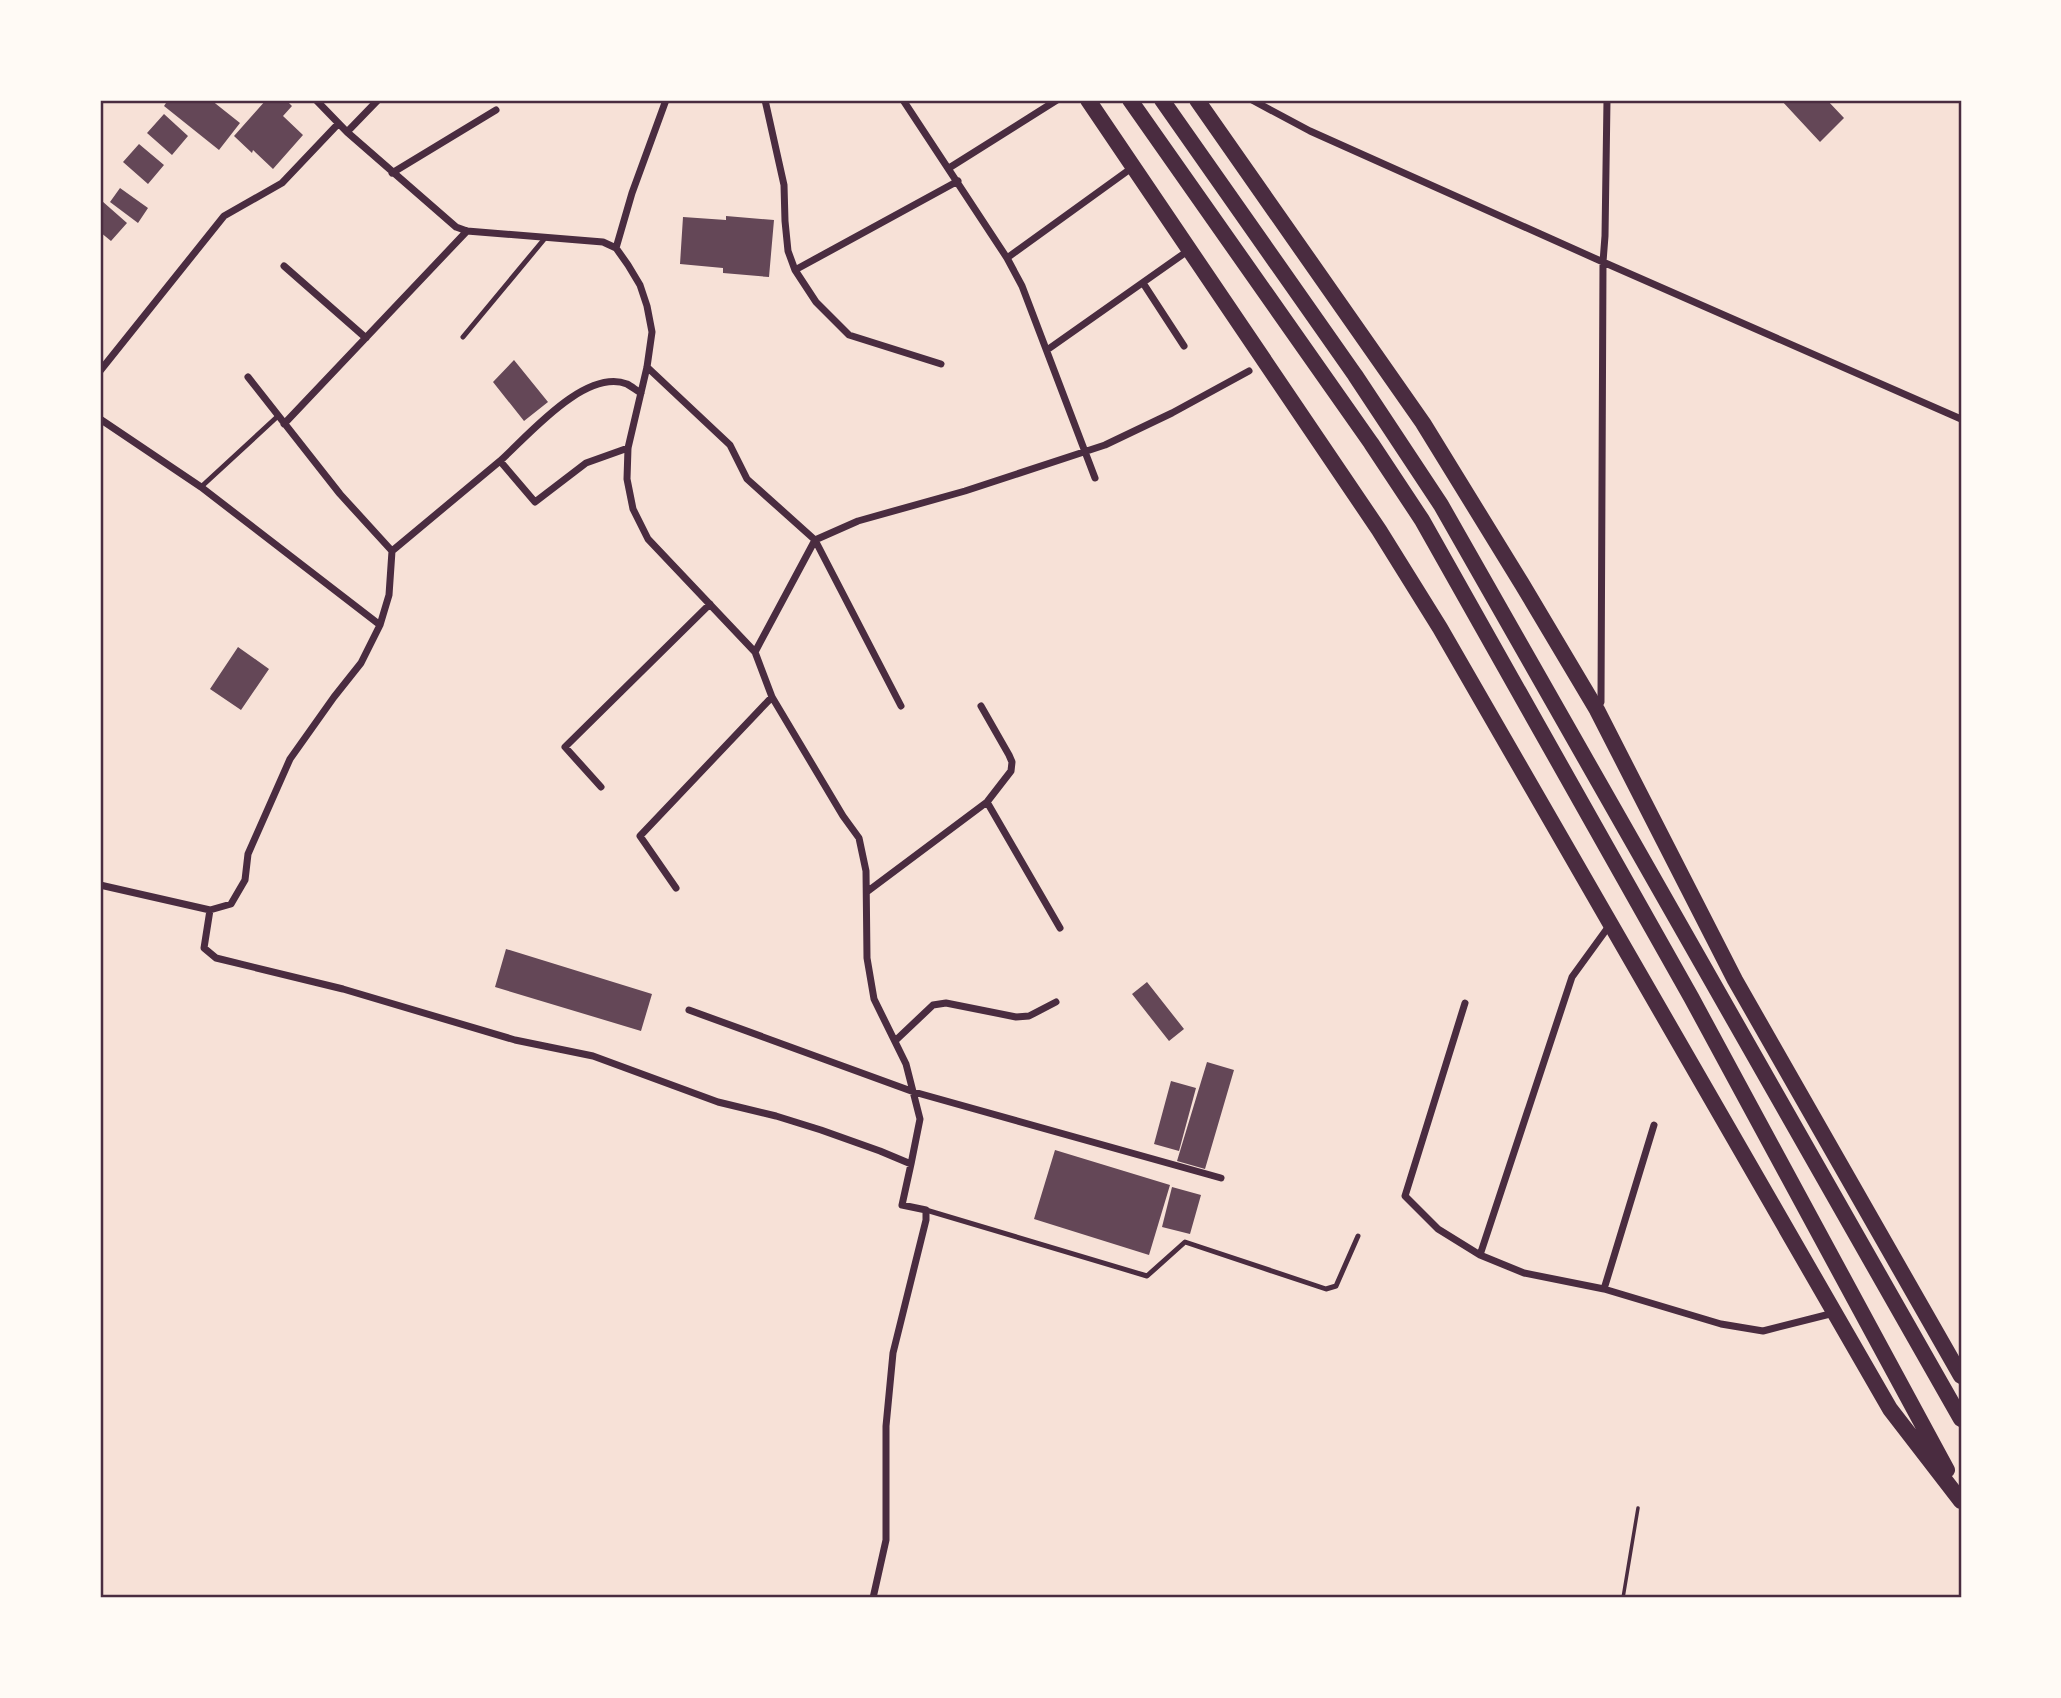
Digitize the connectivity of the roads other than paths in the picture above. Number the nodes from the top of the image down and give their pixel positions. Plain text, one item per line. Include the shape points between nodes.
1 (316, 100) edge
2 (377, 100) edge
3 (666, 100) edge
4 (765, 100) edge
5 (903, 100) edge
6 (1057, 100) edge
7 (1088, 100) edge
8 (1130, 100) edge
9 (1162, 100) edge
10 (1197, 100) edge
11 (1252, 100) edge
12 (1607, 100) edge
13 (496, 110) dead end
14 (338, 124) junction
15 (347, 132) junction
16 (1133, 167) junction
17 (949, 168) junction
18 (392, 173) junction
19 (958, 181) junction
20 (467, 231) junction
21 (545, 237) junction
22 (616, 248) junction
23 (1189, 250) junction
24 (1007, 258) junction
25 (1603, 262) junction
26 (284, 266) dead end
27 (795, 270) junction
28 (1143, 283) junction
29 (463, 337) dead end
30 (366, 338) junction
31 (1184, 346) dead end
32 (1047, 350) junction
33 (941, 364) dead end
34 (647, 367) junction
35 (100, 371) edge
36 (1250, 371) dead end
37 (248, 377) dead end
38 (641, 393) junction
39 (278, 416) junction
40 (100, 419) edge
41 (1961, 419) edge
42 (284, 424) junction
43 (628, 448) junction
44 (1087, 452) junction
45 (500, 461) junction
46 (1095, 478) dead end
47 (201, 488) junction
48 (815, 540) junction
49 (392, 551) junction
50 (709, 604) junction
51 (380, 625) junction
52 (755, 652) junction
53 (772, 697) junction
54 (901, 706) dead end
55 (981, 706) dead end
56 (1597, 710) junction
57 (601, 787) dead end
58 (987, 802) junction
59 (100, 885) edge
60 (676, 888) dead end
61 (868, 891) junction
62 (210, 910) junction
63 (1611, 923) junction
64 (1060, 928) dead end
65 (1056, 1002) dead end
66 (1465, 1003) dead end
67 (688, 1010) dead end
68 (895, 1041) junction
69 (914, 1093) junction
70 (1654, 1125) dead end
71 (911, 1164) junction
72 (1221, 1178) dead end
73 (926, 1210) junction
74 (1357, 1236) dead end
75 (1480, 1255) junction
76 (1604, 1289) junction
77 (1835, 1313) junction
78 (1961, 1377) edge
79 (1961, 1419) edge
80 (1961, 1499) edge
81 (873, 1598) edge

1 - 14 street
2 - 15 street
3 - 22 street
4 - 27 street via 785,185 785,221
5 - 17 street
6 - 17 street
7 - 16 main road
8 - 80 main road via 1422,520 1678,974
9 - 79 main road via 1441,505
10 - 56 main road via 1423,423
11 - 25 street via 1310,131
12 - 25 street
13 - 18 street
14 - 15 street
14 - 35 street via 282,183 224,216
15 - 18 street
16 - 23 main road
16 - 24 street
17 - 19 street
18 - 20 street via 456,227
19 - 24 street
19 - 27 street
20 - 21 street
20 - 30 street
21 - 22 street via 603,242
21 - 29 lane
22 - 34 street via 640,285 647,306 652,332
23 - 28 street
23 - 63 main road via 1379,530
24 - 32 street
25 - 41 street
25 - 56 street via 1601,702
26 - 30 street
27 - 33 street via 816,302 849,335
28 - 31 street
28 - 32 street
30 - 42 street
32 - 44 street
34 - 38 street
34 - 48 street via 730,445 747,479
36 - 44 street
37 - 39 street
38 - 43 street
38 - 45 street via 625,383 603,382 577,393
39 - 42 street
39 - 47 lane
40 - 47 street
42 - 49 street
43 - 45 street via 586,463 535,502
43 - 50 street via 633,509 648,539
44 - 46 street
44 - 48 street via 858,521
45 - 49 street
47 - 51 street
48 - 52 street
48 - 54 street
49 - 51 street via 389,595
50 - 52 street
50 - 57 street via 565,747
51 - 62 street via 361,663 289,759 248,854 245,880 231,904
52 - 53 street
53 - 60 street via 639,836
53 - 61 street via 859,838
55 - 58 street via 1012,762 1011,771
56 - 78 main road via 1735,980
58 - 61 street
58 - 64 street
59 - 62 street
61 - 68 street via 867,958 874,999
62 - 71 street via 204,948 216,958 343,989 515,1040 593,1056
63 - 75 street via 1572,977
63 - 77 main road
65 - 68 street via 1029,1016 1016,1017 946,1003 933,1005
66 - 75 street via 1405,1196 1438,1229
67 - 69 street
68 - 69 street
69 - 71 street via 920,1119
69 - 72 street
70 - 76 street
71 - 73 street via 902,1205
73 - 74 lane via 1147,1276 1185,1242 1326,1289 1336,1286
73 - 81 street via 893,1353 886,1426 886,1539
75 - 76 street via 1524,1273
76 - 77 street via 1721,1324 1763,1331
77 - 80 main road via 1890,1409

